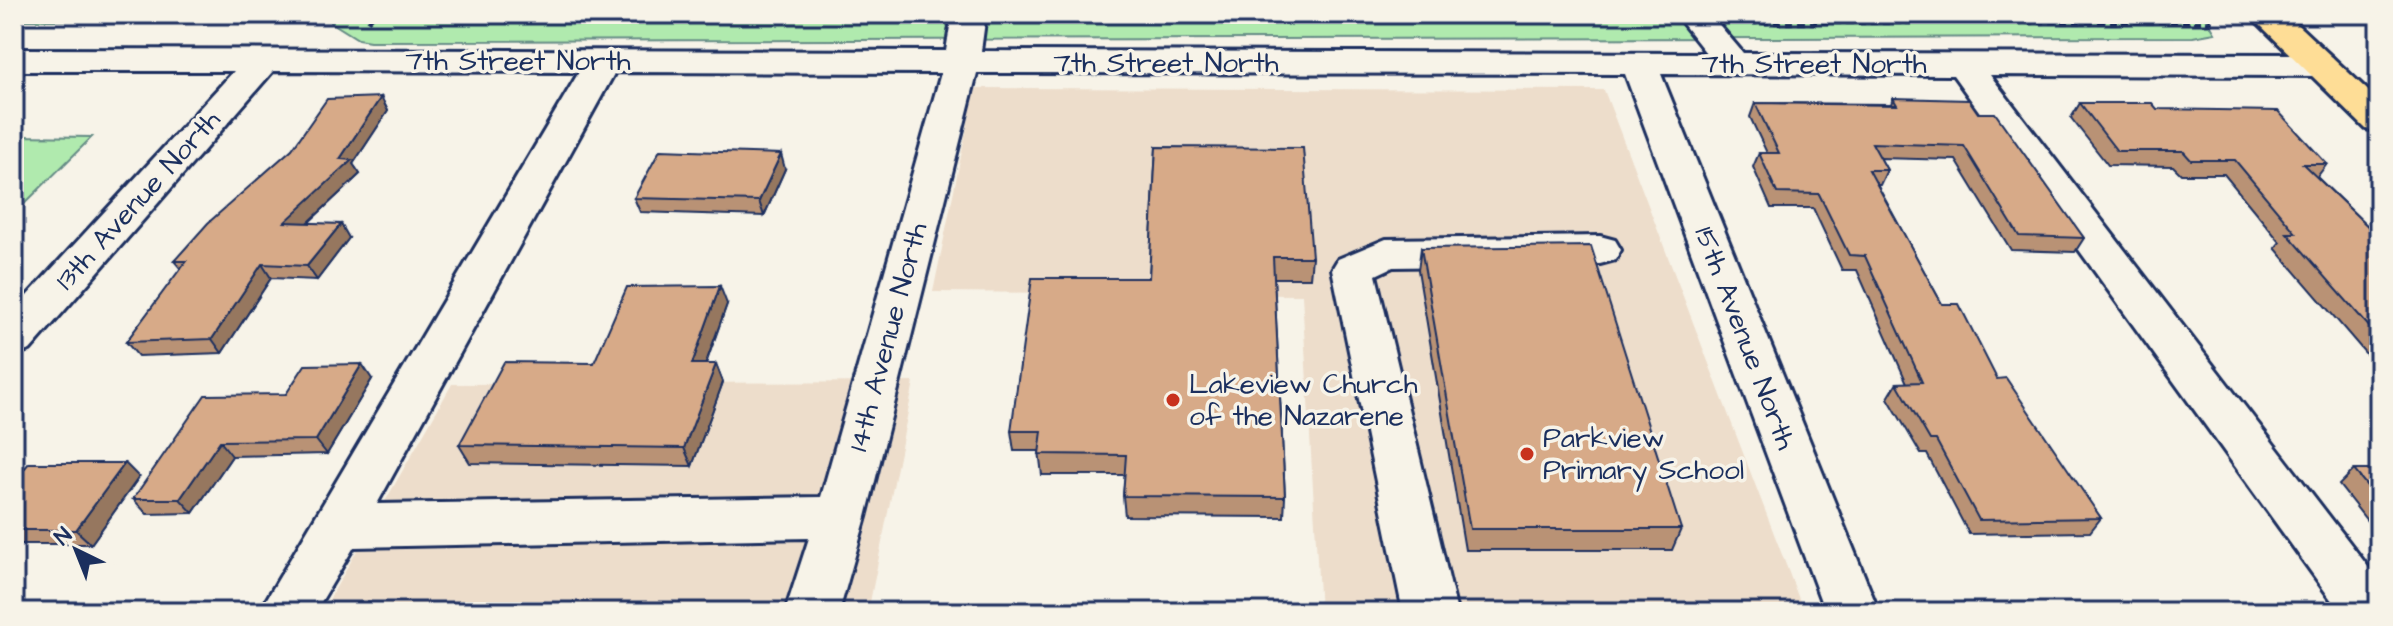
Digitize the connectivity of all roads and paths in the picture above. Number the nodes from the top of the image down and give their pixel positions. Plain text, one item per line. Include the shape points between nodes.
1 (375, 14) edge
2 (969, 14) edge
3 (1692, 14) edge
4 (1751, 14) edge
5 (2205, 14) edge
6 (2266, 14) edge
7 (368, 22) dead end
8 (1756, 22) junction
9 (1743, 24) dead end
10 (14, 60) edge
11 (263, 61) junction
12 (603, 61) junction
13 (962, 62) junction
14 (1639, 64) junction
15 (1733, 64) junction
16 (1963, 64) junction
17 (2319, 65) junction
18 (2371, 106) edge
19 (1600, 250) dead end
20 (14, 339) edge
21 (841, 517) junction
22 (339, 526) junction
23 (286, 612) edge
24 (812, 612) edge
25 (1430, 612) edge
26 (1852, 612) edge
27 (2371, 612) edge

1 - 7 path
2 - 13 street, 14th Avenue North
3 - 15 street
4 - 8 path
5 - 8 path via 2214,22
6 - 17 main road
8 - 9 path
10 - 11 street, 7th Street North
11 - 12 street, 7th Street North
11 - 20 street, 13th Avenue North
12 - 13 street, 7th Street North
12 - 22 street
13 - 14 street, 7th Street North
13 - 21 street, 14th Avenue North
14 - 15 street, 7th Street North
14 - 26 street, 15th Avenue North
15 - 16 street, 7th Street North
16 - 17 street, 7th Street North
16 - 27 street
17 - 18 main road
19 - 25 street via 1386,253 1353,269
21 - 22 street
21 - 24 street, 14th Avenue North
22 - 23 street

